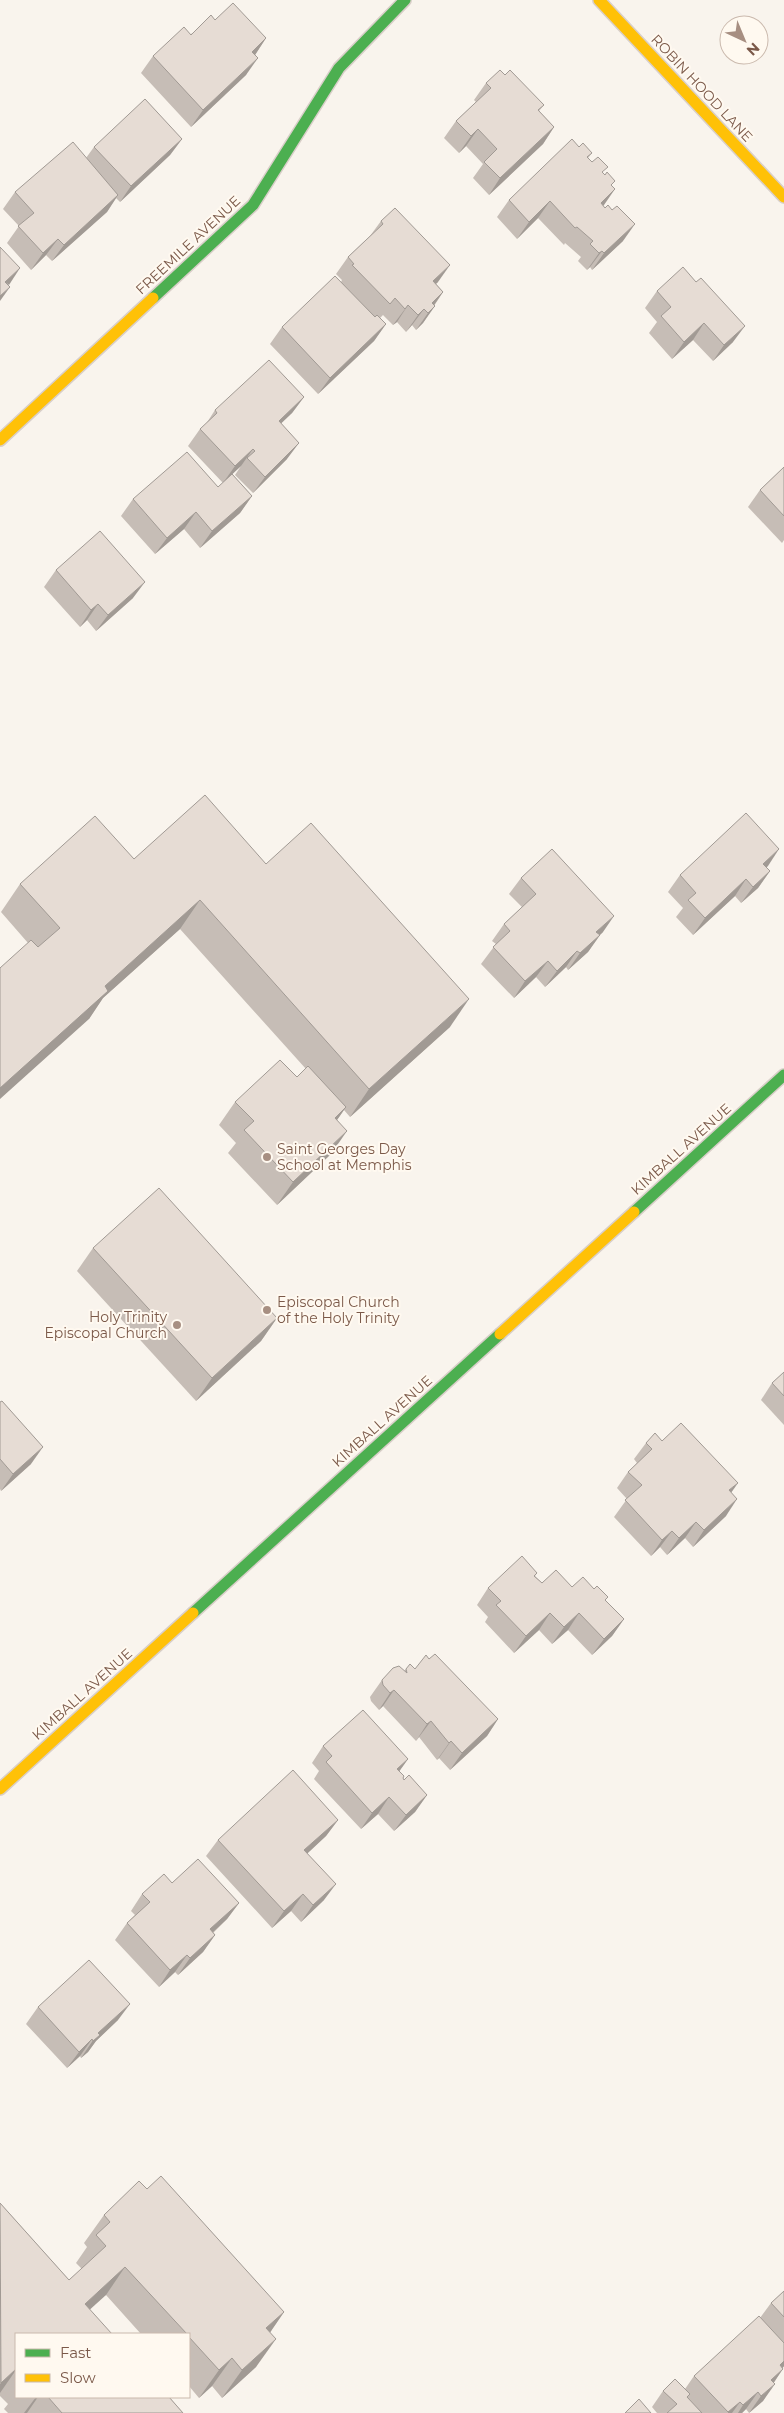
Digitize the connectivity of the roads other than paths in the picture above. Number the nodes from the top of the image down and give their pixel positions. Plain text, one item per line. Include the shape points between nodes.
1 (405, 0) edge
2 (598, 0) edge
3 (784, 197) edge
4 (0, 440) edge
5 (784, 1076) edge
6 (0, 1789) edge

1 - 4 main road, FREEMILE AVENUE via 339,68 253,205
2 - 3 main road, ROBIN HOOD LANE
5 - 6 main road, KIMBALL AVENUE

